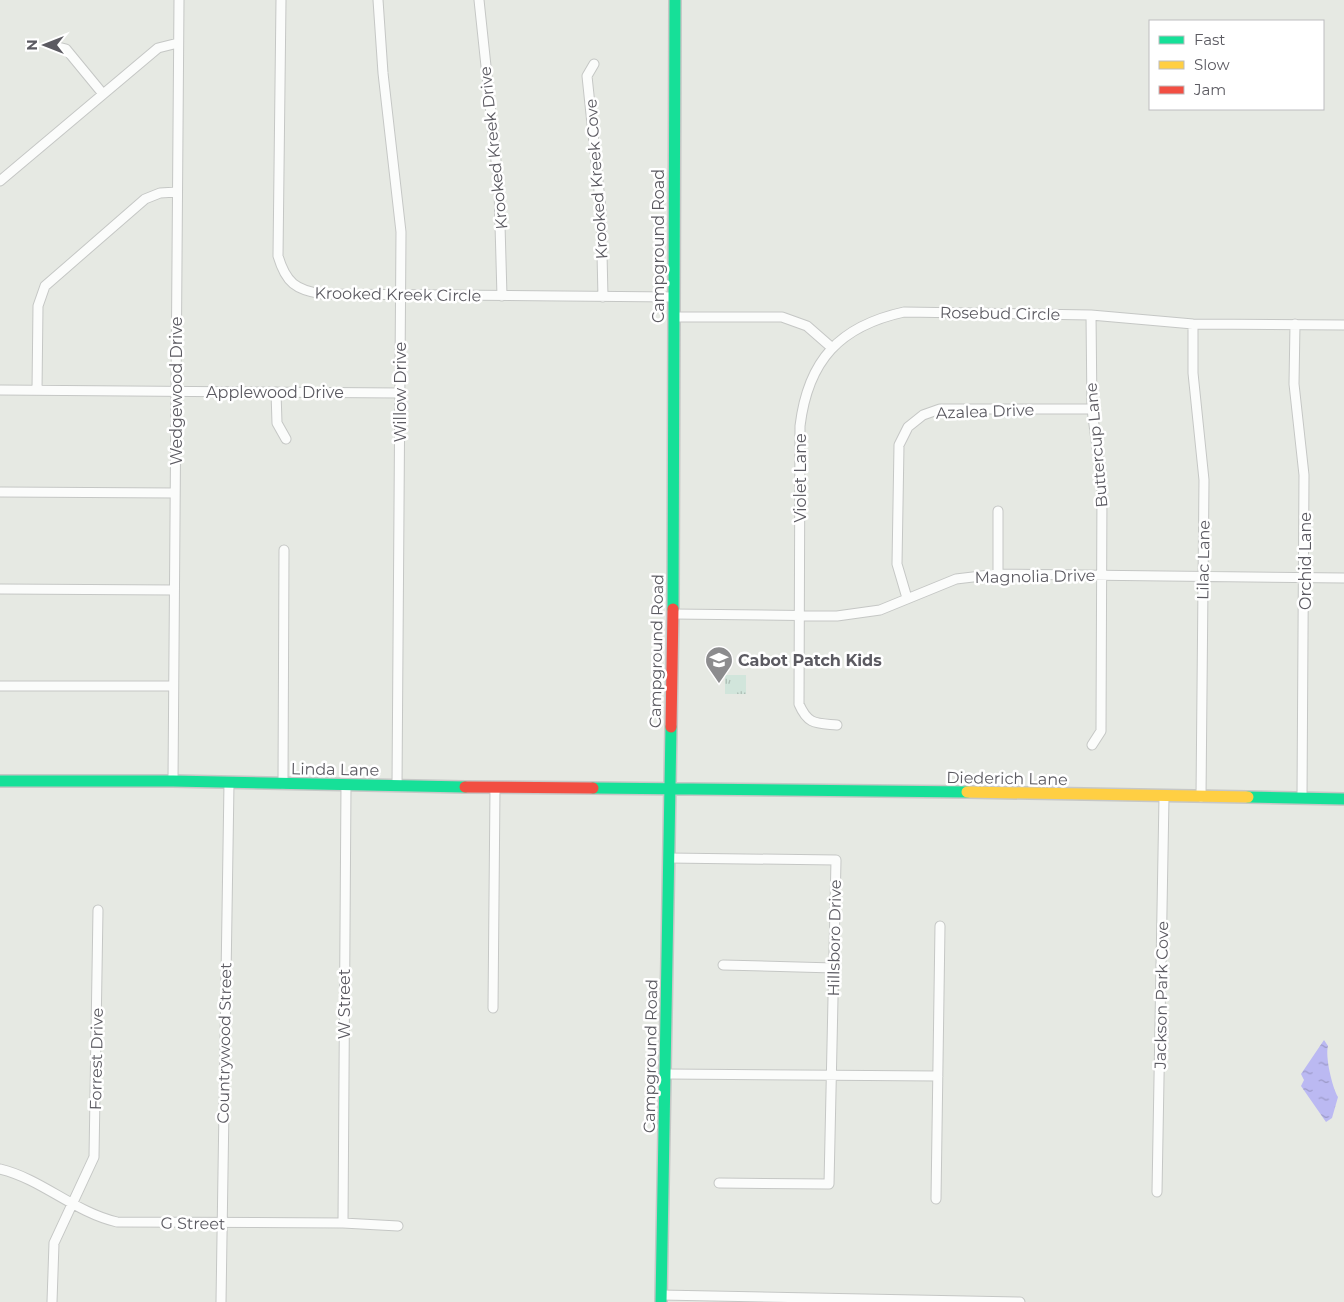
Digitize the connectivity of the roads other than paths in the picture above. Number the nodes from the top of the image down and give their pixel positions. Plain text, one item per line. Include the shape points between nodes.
1 (179, 0) edge
2 (281, 0) edge
3 (378, 0) edge
4 (479, 0) edge
5 (675, 0) edge
6 (178, 43) junction
7 (54, 46) dead end
8 (594, 64) dead end
9 (103, 94) junction
10 (0, 181) edge
11 (177, 192) junction
12 (400, 295) junction
13 (502, 296) junction
14 (602, 297) junction
15 (674, 298) junction
16 (1091, 314) junction
17 (674, 317) junction
18 (1194, 324) junction
19 (1295, 324) junction
20 (1344, 325) edge
21 (831, 347) junction
22 (0, 390) edge
23 (37, 390) junction
24 (176, 392) junction
25 (276, 392) junction
26 (400, 393) junction
27 (1092, 409) junction
28 (286, 439) dead end
29 (0, 492) edge
30 (175, 493) junction
31 (998, 511) dead end
32 (284, 550) dead end
33 (998, 574) junction
34 (1101, 575) junction
35 (1203, 577) junction
36 (1305, 578) junction
37 (1344, 578) edge
38 (0, 588) edge
39 (174, 590) junction
40 (907, 598) junction
41 (673, 614) junction
42 (800, 616) junction
43 (0, 686) edge
44 (173, 686) junction
45 (837, 725) dead end
46 (1092, 745) dead end
47 (0, 781) edge
48 (172, 781) junction
49 (229, 784) junction
50 (283, 784) junction
51 (346, 785) junction
52 (397, 786) junction
53 (495, 788) junction
54 (670, 789) junction
55 (1164, 797) junction
56 (1201, 798) junction
57 (1302, 798) junction
58 (1344, 799) edge
59 (669, 858) junction
60 (98, 910) dead end
61 (940, 926) dead end
62 (723, 965) dead end
63 (834, 968) junction
64 (493, 1008) dead end
65 (666, 1074) junction
66 (832, 1075) junction
67 (938, 1076) junction
68 (0, 1169) edge
69 (719, 1183) dead end
70 (1157, 1192) dead end
71 (936, 1200) dead end
72 (72, 1204) junction
73 (221, 1223) junction
74 (343, 1223) junction
75 (398, 1226) dead end
76 (661, 1299) edge
77 (52, 1302) edge
78 (221, 1302) edge
79 (1020, 1302) edge

1 - 6 street, Wedgewood Drive
2 - 12 street, Krooked Kreek Circle via 279,261 287,278 300,290 322,294
3 - 12 street, Willow Drive via 383,73 399,200
4 - 13 street, Krooked Kreek Drive via 500,198
5 - 15 street, Campground Road
6 - 9 street via 158,48
6 - 11 street, Wedgewood Drive
7 - 9 street via 66,49
8 - 14 street, Krooked Kreek Cove via 587,76 601,210
9 - 10 street
11 - 23 street via 160,193 145,199 45,286 38,306
11 - 24 street, Wedgewood Drive
12 - 13 street, Krooked Kreek Circle
12 - 26 street, Willow Drive
13 - 14 street, Krooked Kreek Circle
14 - 15 street, Krooked Kreek Circle
15 - 17 street, Campground Road
16 - 18 street, Rosebud Circle
16 - 21 street, Rosebud Circle via 904,312 856,328
16 - 27 street, Buttercup Lane
17 - 21 street via 782,318 807,326
17 - 41 street, Campground Road
18 - 19 street, Rosebud Circle
18 - 35 street, Lilac Lane via 1193,373 1204,480
19 - 20 street, Rosebud Circle
19 - 36 street, Orchid Lane via 1294,384 1304,475
21 - 42 street, Violet Lane via 808,385 801,419
22 - 23 street, Applewood Drive
23 - 24 street, Applewood Drive
24 - 25 street, Applewood Drive
24 - 30 street, Wedgewood Drive
25 - 26 street, Applewood Drive
25 - 28 street via 277,424
26 - 52 street, Willow Drive
27 - 34 street, Buttercup Lane via 1102,487
27 - 40 street, Azalea Drive via 940,410 923,415 908,427 899,445 897,490 897,564
29 - 30 street
30 - 39 street, Wedgewood Drive
31 - 33 street
32 - 50 street
33 - 34 street, Magnolia Drive
33 - 40 street, Magnolia Drive via 956,579
34 - 35 street, Magnolia Drive
34 - 46 street, Buttercup Lane via 1101,731
35 - 36 street, Magnolia Drive
35 - 56 street, Lilac Lane
36 - 37 street, Magnolia Drive
36 - 57 street, Orchid Lane
38 - 39 street
39 - 44 street, Wedgewood Drive
40 - 42 street, Magnolia Drive via 880,610 860,614
41 - 42 street, Magnolia Drive
41 - 54 street, Campground Road
42 - 45 street, Violet Lane via 799,704 804,716 814,723
43 - 44 street
44 - 48 street, Wedgewood Drive
47 - 48 street, Linda Lane
48 - 49 street, Linda Lane
49 - 50 street, Linda Lane
49 - 73 street, Countrywood Street
50 - 51 street, Linda Lane
51 - 52 street, Linda Lane
51 - 74 street, W Street
52 - 53 street, Linda Lane
53 - 54 street, Linda Lane
53 - 64 street
54 - 55 street, Diederich Lane
54 - 59 street, Campground Road
55 - 56 street, Diederich Lane
55 - 70 street, Jackson Park Cove
56 - 57 street, Diederich Lane
57 - 58 street, Diederich Lane
59 - 63 street, Hillsboro Drive via 836,860
59 - 65 street, Campground Road
60 - 72 street, Forrest Drive via 95,1137 90,1170
61 - 67 street
62 - 63 street
63 - 66 street, Hillsboro Drive
65 - 66 street
65 - 76 street, Campground Road
66 - 67 street
66 - 69 street, Hillsboro Drive via 829,1184
67 - 71 street
68 - 72 street, G Street via 22,1175
72 - 73 street, G Street via 90,1214 117,1222
72 - 77 street, Forrest Drive via 54,1243
73 - 74 street, G Street
73 - 78 street, Countrywood Street
74 - 75 street, G Street
76 - 79 street

